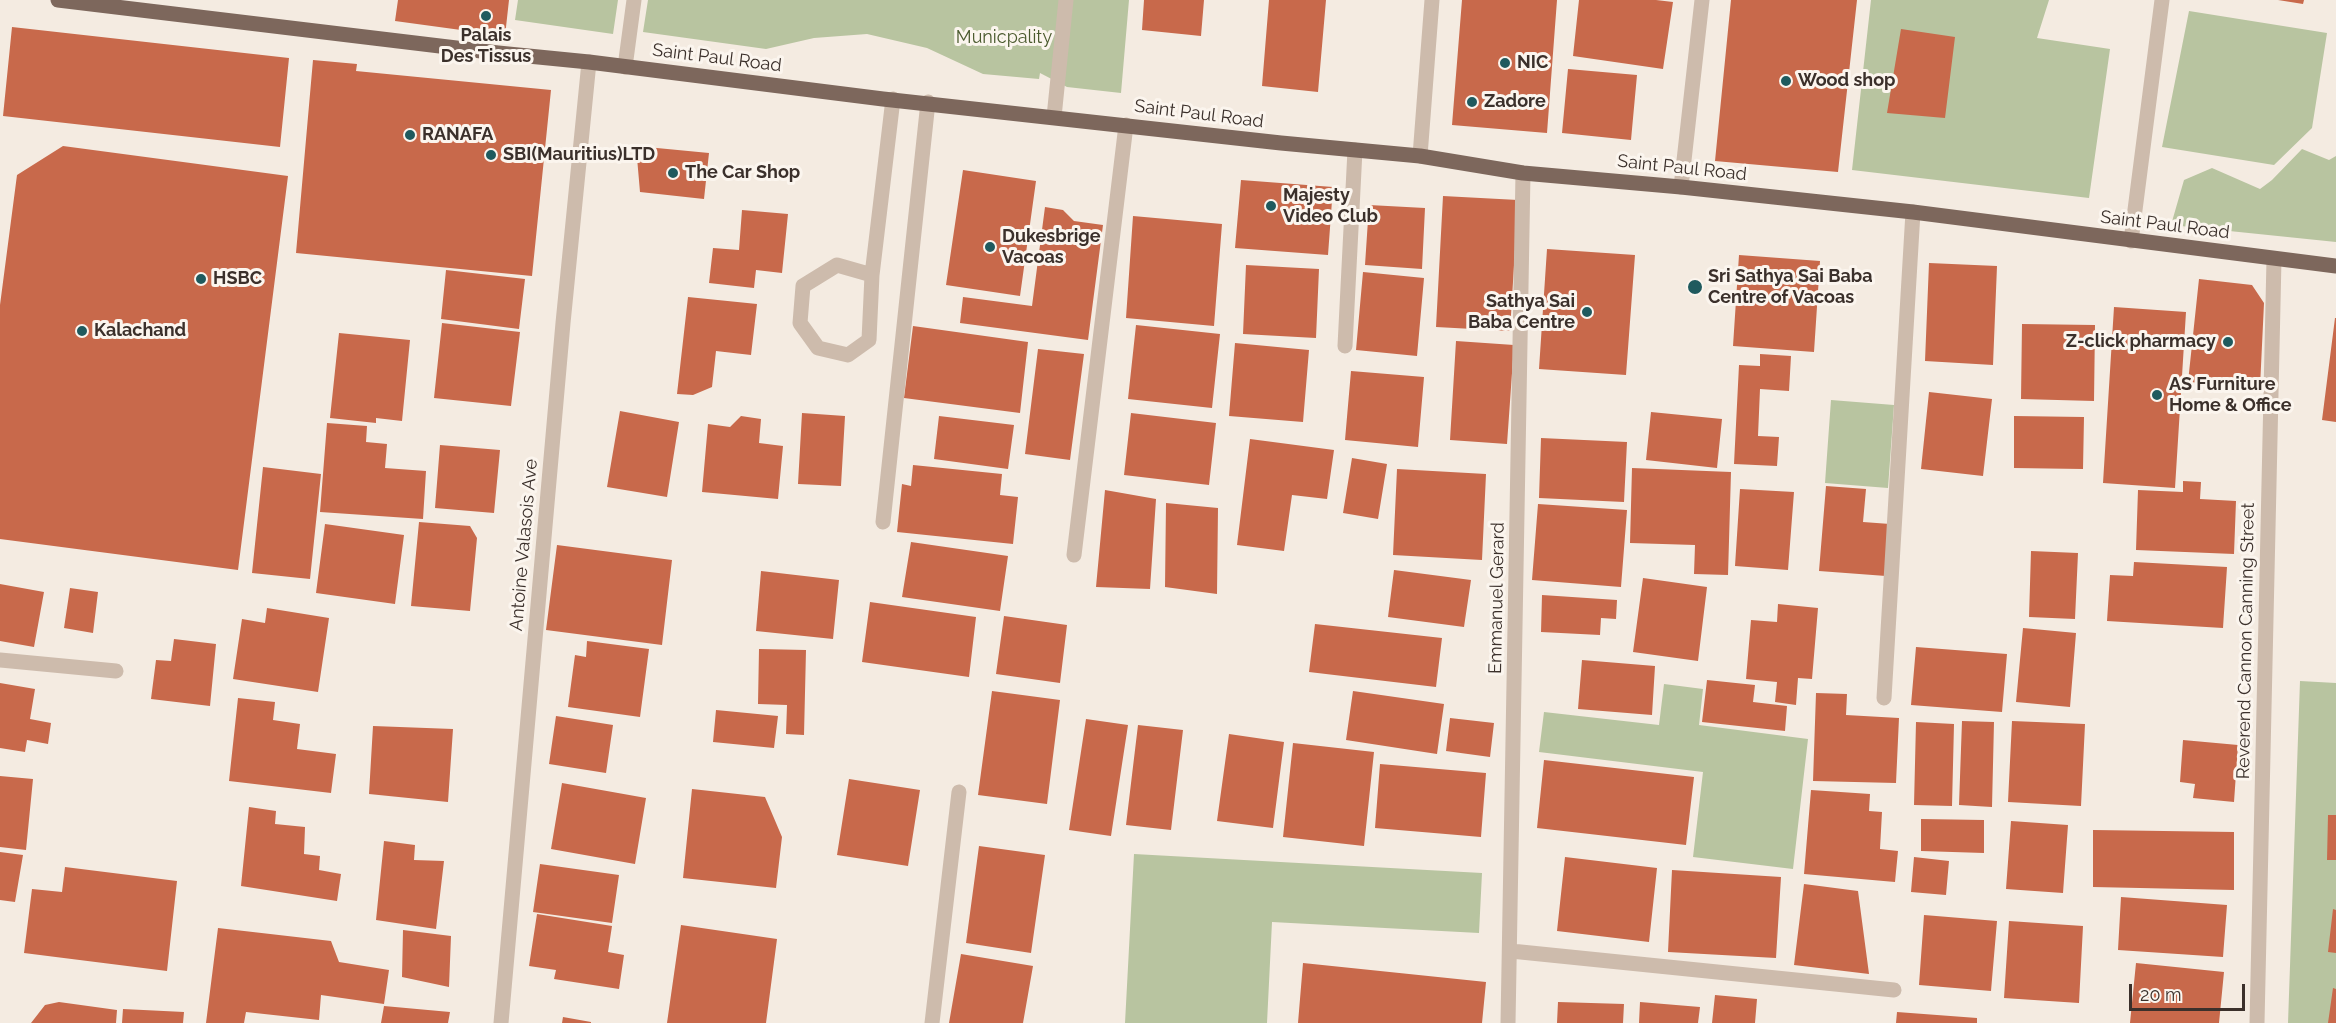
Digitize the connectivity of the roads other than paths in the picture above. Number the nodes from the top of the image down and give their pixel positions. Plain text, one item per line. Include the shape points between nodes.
1 (58, 0) edge
2 (633, 0) edge
3 (1066, 0) edge
4 (1432, 0) edge
5 (1702, 0) edge
6 (2162, 0) edge
7 (588, 66) junction
8 (626, 67) junction
9 (893, 99) junction
10 (928, 102) junction
11 (1054, 117) junction
12 (1126, 125) junction
13 (1355, 150) junction
14 (1420, 156) junction
15 (1523, 173) junction
16 (1681, 187) junction
17 (1913, 212) junction
18 (2131, 241) junction
19 (2274, 259) junction
20 (2336, 266) edge
21 (872, 275) junction
22 (1345, 346) dead end
23 (883, 522) dead end
24 (1074, 555) dead end
25 (0, 660) edge
26 (117, 671) dead end
27 (1884, 698) dead end
28 (959, 792) dead end
29 (1510, 951) junction
30 (1894, 990) dead end
31 (501, 1023) edge
32 (932, 1023) edge
33 (1508, 1023) edge
34 (2257, 1023) edge

1 - 7 main road, Saint Paul Road
2 - 8 street
3 - 11 street
4 - 14 street
5 - 16 street
6 - 18 street
7 - 8 main road, Saint Paul Road
7 - 31 street, Antoine Valasois Ave
8 - 9 main road, Saint Paul Road
9 - 10 main road, Saint Paul Road
9 - 21 street
10 - 11 main road, Saint Paul Road
10 - 23 street
11 - 12 main road, Saint Paul Road
12 - 13 main road, Saint Paul Road
12 - 24 street
13 - 14 main road, Saint Paul Road
13 - 22 street
14 - 15 main road, Saint Paul Road
15 - 16 main road, Saint Paul Road
15 - 29 street, Emmanuel Gerard
16 - 17 main road, Saint Paul Road
17 - 18 main road, Saint Paul Road
17 - 27 street
18 - 19 main road, Saint Paul Road
19 - 20 main road, Saint Paul Road
19 - 34 street, Reverend Cannon Canning Street
21 - 21 street via 869,340 848,355 818,348 800,323 803,285 837,265
25 - 26 street
28 - 32 street
29 - 30 street
29 - 33 street, Emmanuel Gerard

